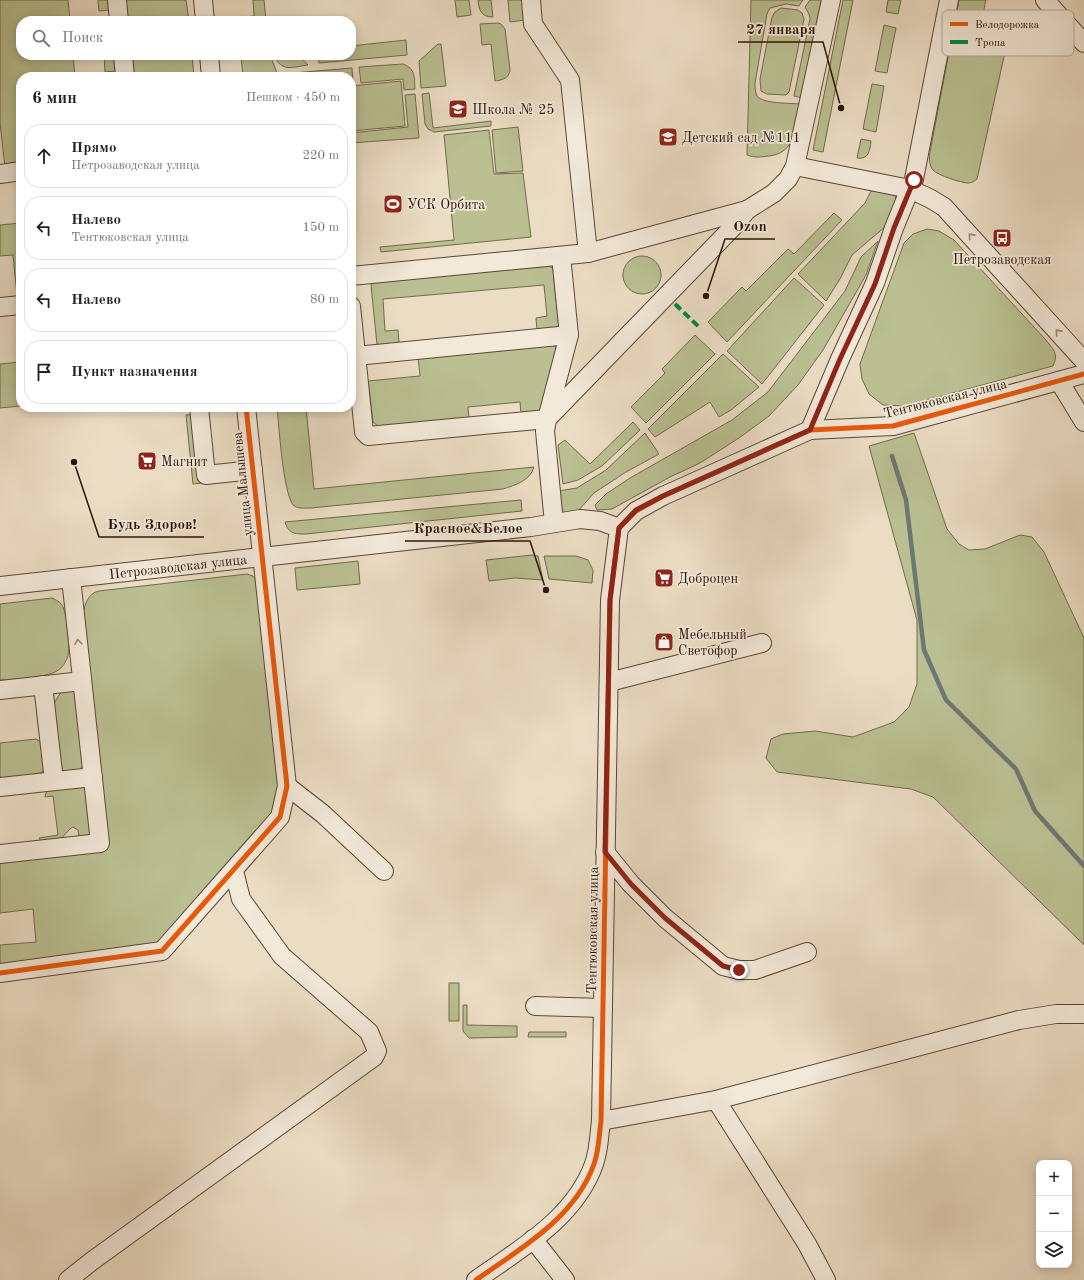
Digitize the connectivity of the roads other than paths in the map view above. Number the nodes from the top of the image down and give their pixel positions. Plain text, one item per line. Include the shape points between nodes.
1 (117, 0) edge
2 (203, 0) edge
3 (531, 0) edge
4 (830, 0) edge
5 (949, 0) edge
6 (1045, 0) edge
7 (947, 10) edge
8 (1054, 10) edge
9 (119, 16) edge
10 (205, 16) edge
11 (1074, 31) edge
12 (942, 36) edge
13 (1084, 42) edge
14 (123, 60) edge
15 (209, 60) edge
16 (125, 72) edge
17 (211, 72) edge
18 (795, 166) junction
19 (16, 172) edge
20 (0, 174) edge
21 (910, 189) junction
22 (747, 210) junction
23 (588, 253) junction
24 (561, 256) junction
25 (356, 276) edge
26 (16, 305) edge
27 (0, 307) edge
28 (569, 335) junction
29 (356, 356) joint
30 (1084, 361) edge
31 (1084, 374) edge
32 (1059, 381) junction
33 (200, 412) edge
34 (247, 412) edge
35 (547, 419) junction
36 (1084, 422) edge
37 (810, 430) junction
38 (253, 470) junction
39 (554, 524) junction
40 (619, 528) junction
41 (262, 558) junction
42 (71, 578) junction
43 (0, 586) edge
44 (762, 643) dead end
45 (82, 681) junction
46 (609, 682) junction
47 (43, 685) junction
48 (0, 690) edge
49 (93, 777) junction
50 (54, 781) junction
51 (287, 786) junction
52 (0, 787) edge
53 (605, 852) junction
54 (0, 854) edge
55 (234, 871) junction
56 (384, 871) dead end
57 (807, 952) dead end
58 (0, 973) edge
59 (535, 1006) dead end
60 (603, 1008) junction
61 (1084, 1014) edge
62 (716, 1100) junction
63 (601, 1121) junction
64 (533, 1239) junction
65 (68, 1280) edge
66 (476, 1280) edge
67 (565, 1280) edge
68 (826, 1280) edge

1 - 9 street
2 - 10 street
3 - 23 street via 533,24 570,80
4 - 18 street
5 - 7 street
6 - 8 street
11 - 13 street
12 - 21 street
14 - 16 street
15 - 17 street
18 - 21 street
18 - 22 street via 788,179 774,193
19 - 20 street
30 -> 21 street via 944,207
21 - 37 street via 875,284
22 - 23 street
22 - 35 street
23 - 24 street
24 - 25 street
24 - 28 street
26 - 27 street
28 - 29 street
28 - 35 street
29 - 35 street via 364,432 368,436
31 - 32 street, Тентюковская улица
32 - 36 street
32 - 37 street, Тентюковская улица via 893,426
33 - 38 street via 206,475
34 - 38 street, улица Малышева
35 - 39 street via 545,431
37 - 40 street via 663,496 636,510
38 - 41 street, улица Малышева
39 - 40 street, Петрозаводская улица via 580,520 600,521
39 - 41 street, Петрозаводская улица
40 - 46 street, Тентюковская улица via 610,600
41 - 42 street, Петрозаводская улица
41 - 51 street, улица Малышева
42 - 43 street, Петрозаводская улица
45 -> 42 street
44 - 46 street
45 - 47 street
45 - 49 street
46 - 53 street, Тентюковская улица
47 - 48 street
47 - 50 street
49 - 50 street
49 - 54 street via 100,843
50 - 52 street
51 - 55 street, улица Малышева via 280,817
51 - 56 street via 324,814
53 - 57 street via 631,884 665,918 723,966 755,970
53 - 60 street, Тентюковская улица
55 - 58 street, улица Малышева via 162,951
55 - 65 street via 241,899 282,956 369,1032 377,1051 374,1057
59 - 60 street
60 - 63 street, Тентюковская улица
61 - 62 street via 1056,1014 1019,1020
62 - 63 street
62 - 68 street via 807,1244
63 - 64 street, Тентюковская улица via 594,1165 581,1190 569,1206
64 - 66 street, Тентюковская улица
64 - 67 street

